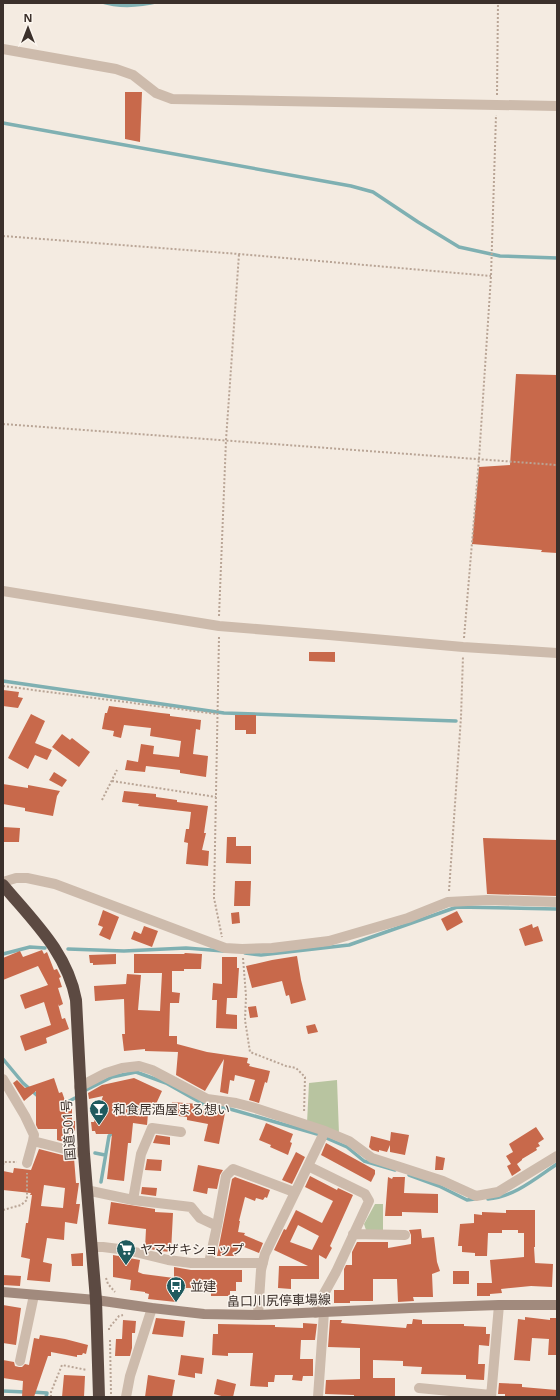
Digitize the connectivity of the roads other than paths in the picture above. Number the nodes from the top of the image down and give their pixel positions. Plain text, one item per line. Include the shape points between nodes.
1 (3, 50) edge
2 (557, 106) edge
3 (3, 591) edge
4 (557, 654) edge
5 (3, 884) edge
6 (557, 902) edge
7 (3, 1079) edge
8 (79, 1087) junction
9 (6, 1090) edge
10 (181, 1132) dead end
11 (322, 1135) junction
12 (33, 1141) junction
13 (84, 1154) junction
14 (557, 1156) edge
15 (27, 1163) road end
16 (308, 1166) junction
17 (86, 1190) junction
18 (294, 1192) junction
19 (133, 1200) junction
20 (217, 1226) junction
21 (353, 1234) junction
22 (405, 1235) dead end
23 (91, 1247) junction
24 (263, 1262) junction
25 (209, 1263) junction
26 (3, 1292) edge
27 (34, 1295) junction
28 (96, 1300) junction
29 (499, 1305) junction
30 (557, 1305) edge
31 (152, 1308) junction
32 (320, 1313) junction
33 (258, 1315) junction
34 (20, 1361) dead end
35 (419, 1388) dead end
36 (491, 1396) edge
37 (99, 1397) edge
38 (126, 1397) edge
39 (318, 1397) edge

1 - 2 street via 116,69 133,75 156,93 172,99
3 - 4 street via 219,626
5 - 6 street via 16,878 27,878 55,884 225,948 242,949 329,941 408,918 448,902
5 - 8 highway, 国道501号 via 52,943 70,977 78,1020
7 - 9 street
8 - 11 street via 106,1073 139,1066 152,1070 207,1099 236,1103 304,1124
8 - 13 highway, 国道501号
9 - 12 street via 25,1116 34,1135
10 - 19 street via 152,1128 141,1154
11 - 14 street via 349,1141 372,1158 443,1181 476,1196 498,1192
11 - 16 street
12 - 13 street
12 - 15 street
13 - 17 highway, 国道501号
16 - 18 street
16 - 21 street via 365,1194 369,1201
17 - 19 street
17 - 23 highway, 国道501号
18 - 20 street via 233,1169 226,1176
18 - 24 street
19 - 20 street via 191,1207 200,1218
20 - 25 street
21 - 22 street
21 - 32 street via 321,1299
23 - 25 street via 126,1250 168,1260
23 - 28 highway, 国道501号
24 - 25 street
24 - 33 street
26 - 27 main road, 畠口川尻停車場線
27 - 28 main road, 畠口川尻停車場線
27 - 34 street
28 - 31 main road, 畠口川尻停車場線
28 - 37 highway, 国道501号
29 - 30 main road, 畠口川尻停車場線
29 - 32 main road, 畠口川尻停車場線
29 - 36 street
31 - 33 main road, 畠口川尻停車場線 via 204,1314
31 - 38 street via 130,1376
32 - 33 main road, 畠口川尻停車場線
32 - 39 street
35 - 36 street

